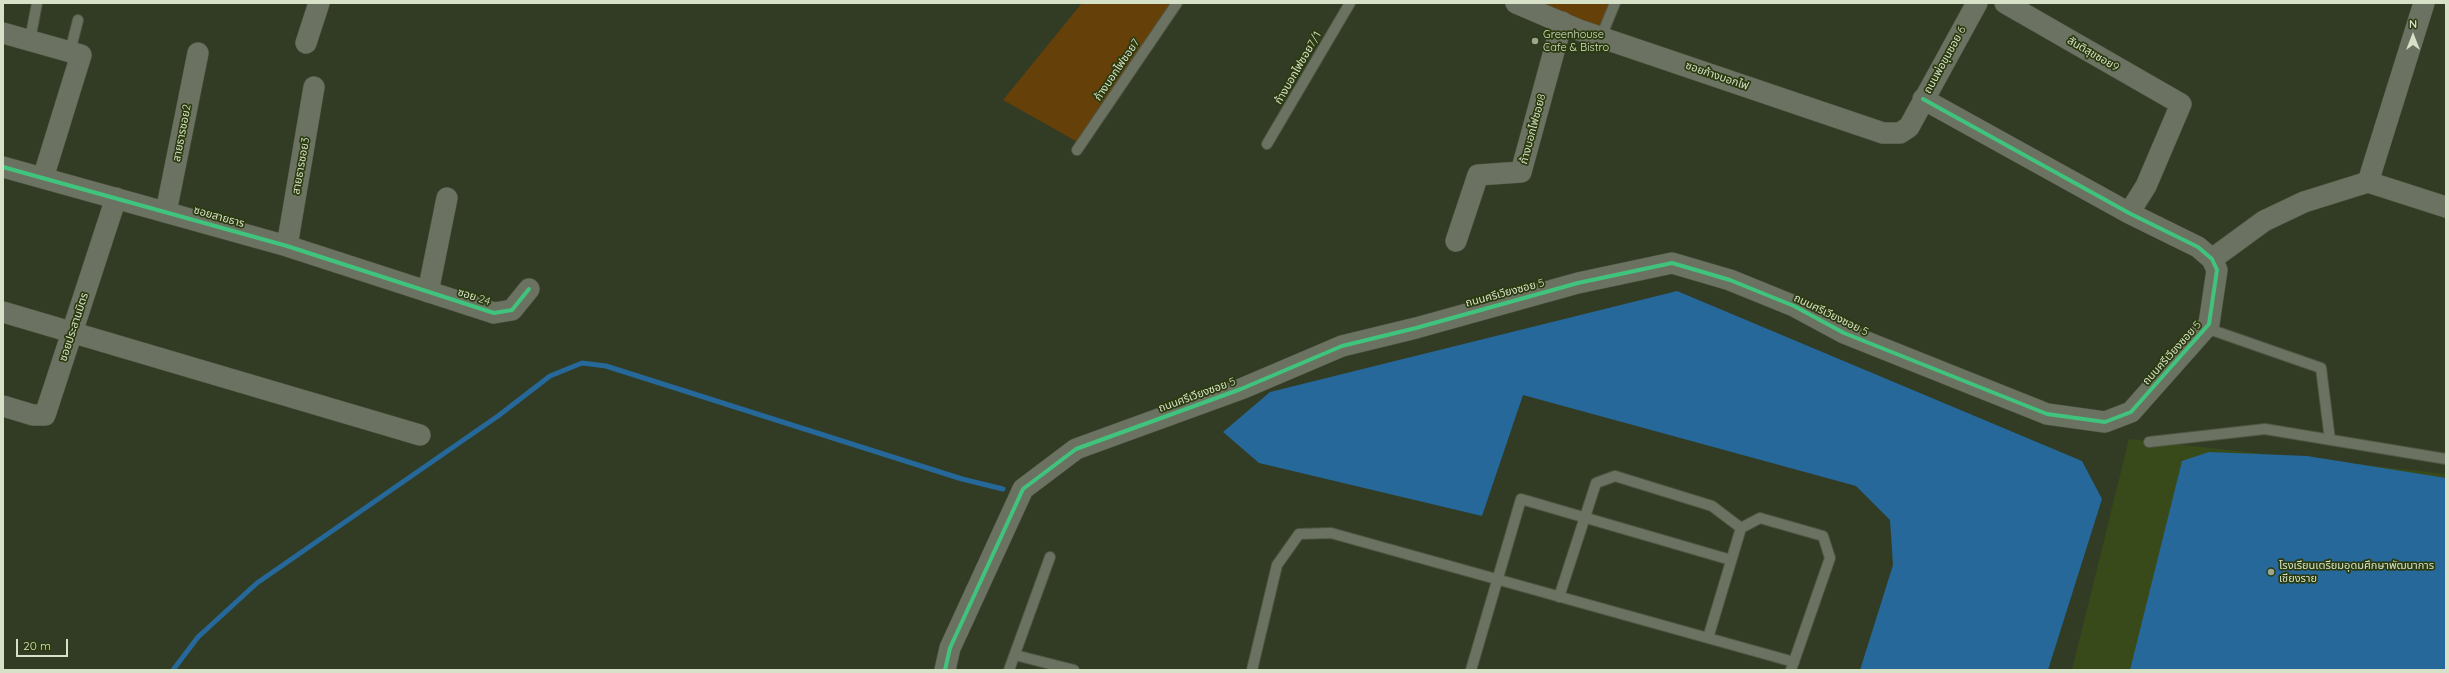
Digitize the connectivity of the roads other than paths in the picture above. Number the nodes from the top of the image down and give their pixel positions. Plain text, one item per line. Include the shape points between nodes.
1 (37, 3) edge
2 (319, 3) edge
3 (1177, 3) edge
4 (1350, 3) edge
5 (1516, 3) edge
6 (1615, 3) edge
7 (1977, 3) edge
8 (2005, 3) edge
9 (2424, 3) edge
10 (78, 20) dead end
11 (1562, 22) junction
12 (3, 33) edge
13 (1601, 37) junction
14 (30, 40) junction
15 (306, 43) dead end
16 (70, 52) junction
17 (198, 53) dead end
18 (314, 87) dead end
19 (1918, 108) junction
20 (1267, 144) dead end
21 (1077, 150) dead end
22 (3, 167) edge
23 (43, 178) junction
24 (2368, 182) junction
25 (116, 198) junction
26 (447, 198) dead end
27 (2446, 207) edge
28 (166, 212) junction
29 (2129, 213) junction
30 (1456, 241) dead end
31 (287, 246) junction
32 (2212, 259) junction
33 (529, 289) dead end
34 (428, 292) junction
35 (3, 312) edge
36 (2206, 328) junction
37 (73, 332) junction
38 (3, 406) edge
39 (420, 435) dead end
40 (2330, 440) junction
41 (2149, 442) dead end
42 (2446, 458) edge
43 (1583, 517) junction
44 (1741, 528) junction
45 (1050, 557) dead end
46 (1731, 560) junction
47 (1497, 580) junction
48 (1558, 597) junction
49 (1708, 638) junction
50 (1015, 655) junction
51 (1793, 666) edge
52 (945, 670) edge
53 (1009, 670) edge
54 (1074, 670) edge
55 (1252, 670) edge
56 (1471, 670) edge

1 - 14 lane
2 - 15 street
3 - 21 lane, ก้างบอกไฟซอย7
4 - 20 lane, ก้างบอกไฟซอย7/1
5 - 11 street, ซอยก้างบอกไฟ
6 - 13 lane
7 - 19 street, ถนนพ่อขุนซอย 6
8 - 29 street, สันติสุขซอย9 via 2181,104 2146,186
9 - 24 street
10 - 16 lane
11 - 13 street, ซอยก้างบอกไฟ
11 - 30 street, ก้างบอกไฟซอย8 via 1521,172 1478,175
12 - 14 street
13 - 19 street, ซอยก้างบอกไฟ via 1883,132 1900,133 1909,126
14 - 16 street
16 - 23 street via 81,55
17 - 28 street, สายธารซอย2
18 - 31 street, สายธารซอย3
19 - 29 street
22 - 23 street, ซอยสายธาร
23 - 25 street, ซอยสายธาร
24 - 27 street
24 - 32 street via 2304,202 2264,221
25 - 28 street, ซอยสายธาร
25 - 37 street, ซอยประสานมิตร
26 - 34 street
28 - 31 street, ซอยสายธาร
29 - 32 street via 2198,247
31 - 34 street, ซอยสายธาร
32 - 36 street, ถนนศรีเวียงซอย 5 via 2217,270 2209,324
33 - 34 street, ซอย 24 via 512,310 494,313
35 - 37 street
36 - 40 lane via 2320,368
36 - 52 street, ถนนศรีเวียงซอย 5 via 2131,412 2105,422 2047,414 1844,333 1794,306 1730,280 1672,262 1570,285 1342,346 1241,389 1076,449 1023,489 950,648
37 - 38 street, ซอยประสานมิตร via 45,415 33,415
37 - 39 street
40 - 41 lane via 2266,429
40 - 42 lane
43 - 44 lane via 1596,483 1615,476 1712,506
43 - 46 lane
43 - 47 lane via 1521,499
43 - 48 lane
44 - 46 lane
44 - 51 lane via 1760,518 1823,536 1830,558
45 - 50 lane
46 - 49 lane
47 - 48 lane
47 - 55 lane via 1331,533 1299,534 1277,566
47 - 56 lane
48 - 49 lane
49 - 51 lane
50 - 53 lane
50 - 54 lane

